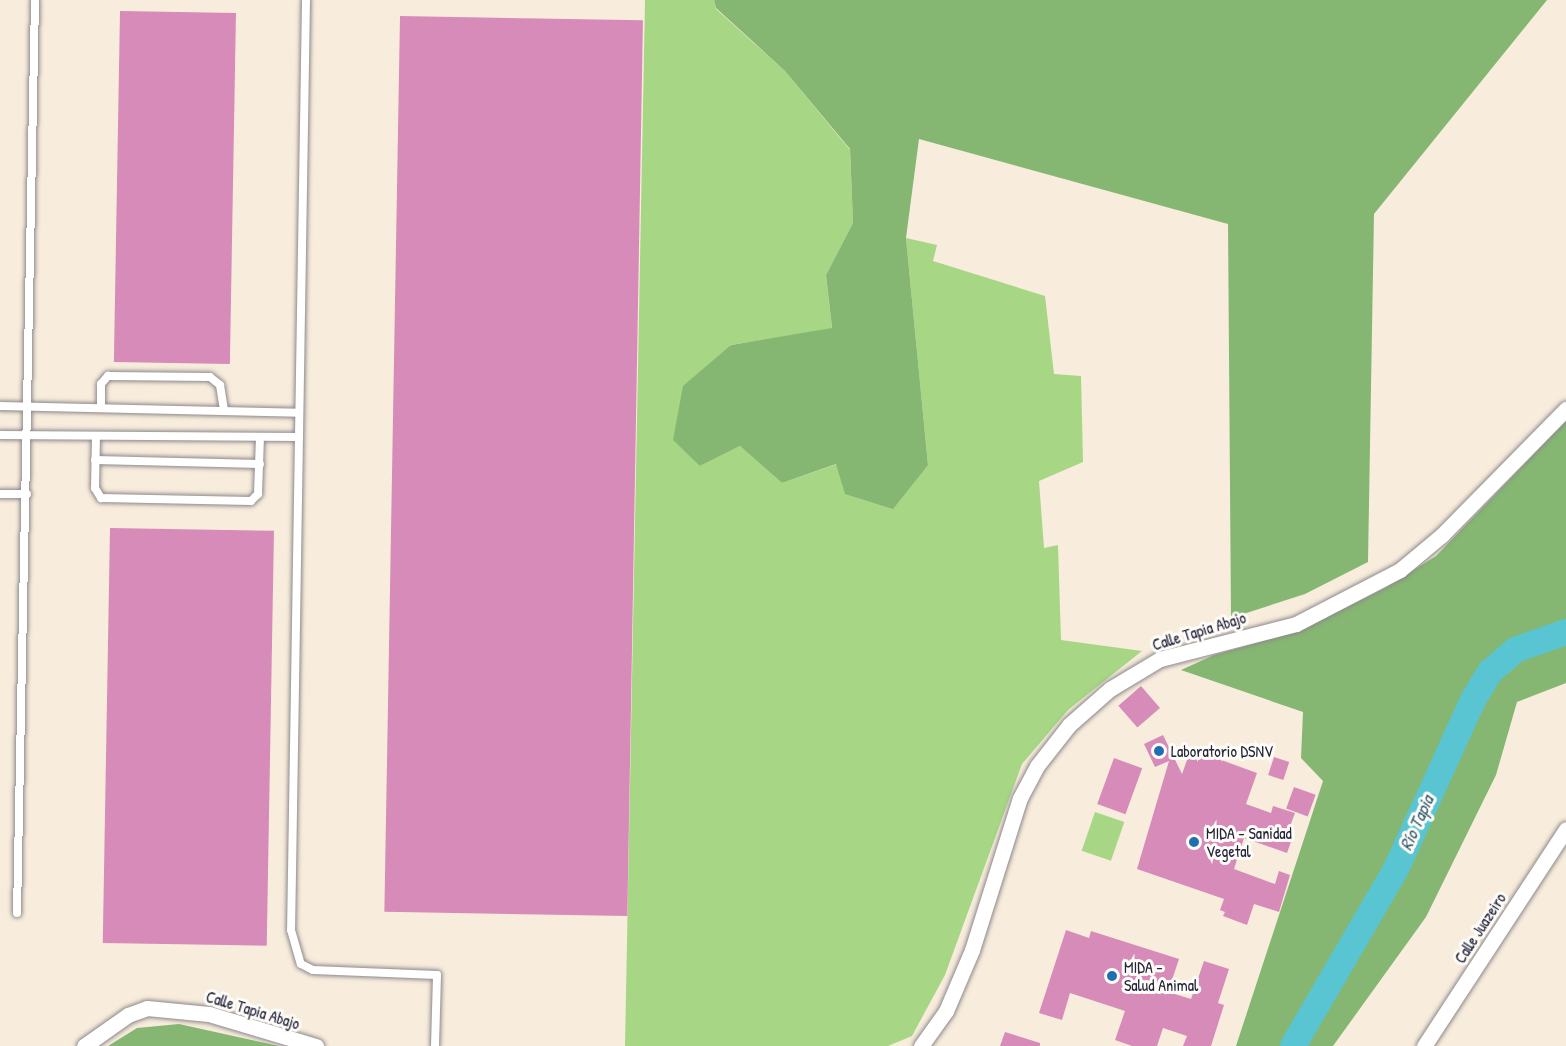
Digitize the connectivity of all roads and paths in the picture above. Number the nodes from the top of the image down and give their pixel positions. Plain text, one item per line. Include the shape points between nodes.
1 (35, 0) edge
2 (306, 0) edge
3 (0, 406) edge
4 (29, 406) junction
5 (101, 408) junction
6 (1566, 409) edge
7 (224, 411) junction
8 (299, 413) junction
9 (0, 435) edge
10 (28, 435) junction
11 (96, 436) junction
12 (260, 437) junction
13 (299, 437) junction
14 (95, 460) junction
15 (260, 464) junction
16 (0, 494) edge
17 (27, 494) junction
18 (1566, 830) edge
19 (17, 913) dead end
20 (84, 1046) edge
21 (315, 1046) edge
22 (435, 1046) edge
23 (921, 1046) edge
24 (1424, 1046) edge

1 - 4 lane
2 - 8 lane
3 - 4 lane
4 - 5 lane
4 - 10 lane
5 - 7 lane
5 - 7 lane via 101,384 108,376 210,376 220,385
6 - 23 street, Calle Tapia Abajo via 1442,535 1400,570 1296,624 1160,659 1110,688 1069,725 1037,766 1020,798 972,950 946,1011
7 - 8 lane
8 - 13 lane
9 - 10 lane
10 - 11 lane
10 - 17 lane
11 - 12 lane
11 - 14 lane
12 - 13 lane
12 - 15 lane
13 - 22 lane via 291,930 301,964 313,970 437,975
14 - 15 lane
14 - 15 lane via 95,488 102,498 251,501 258,494
16 - 17 lane
17 - 19 lane
18 - 24 street, Calle Juazeiro
20 - 21 street, Calle Tapia Abajo via 128,1015 147,1008 162,1008 208,1014

